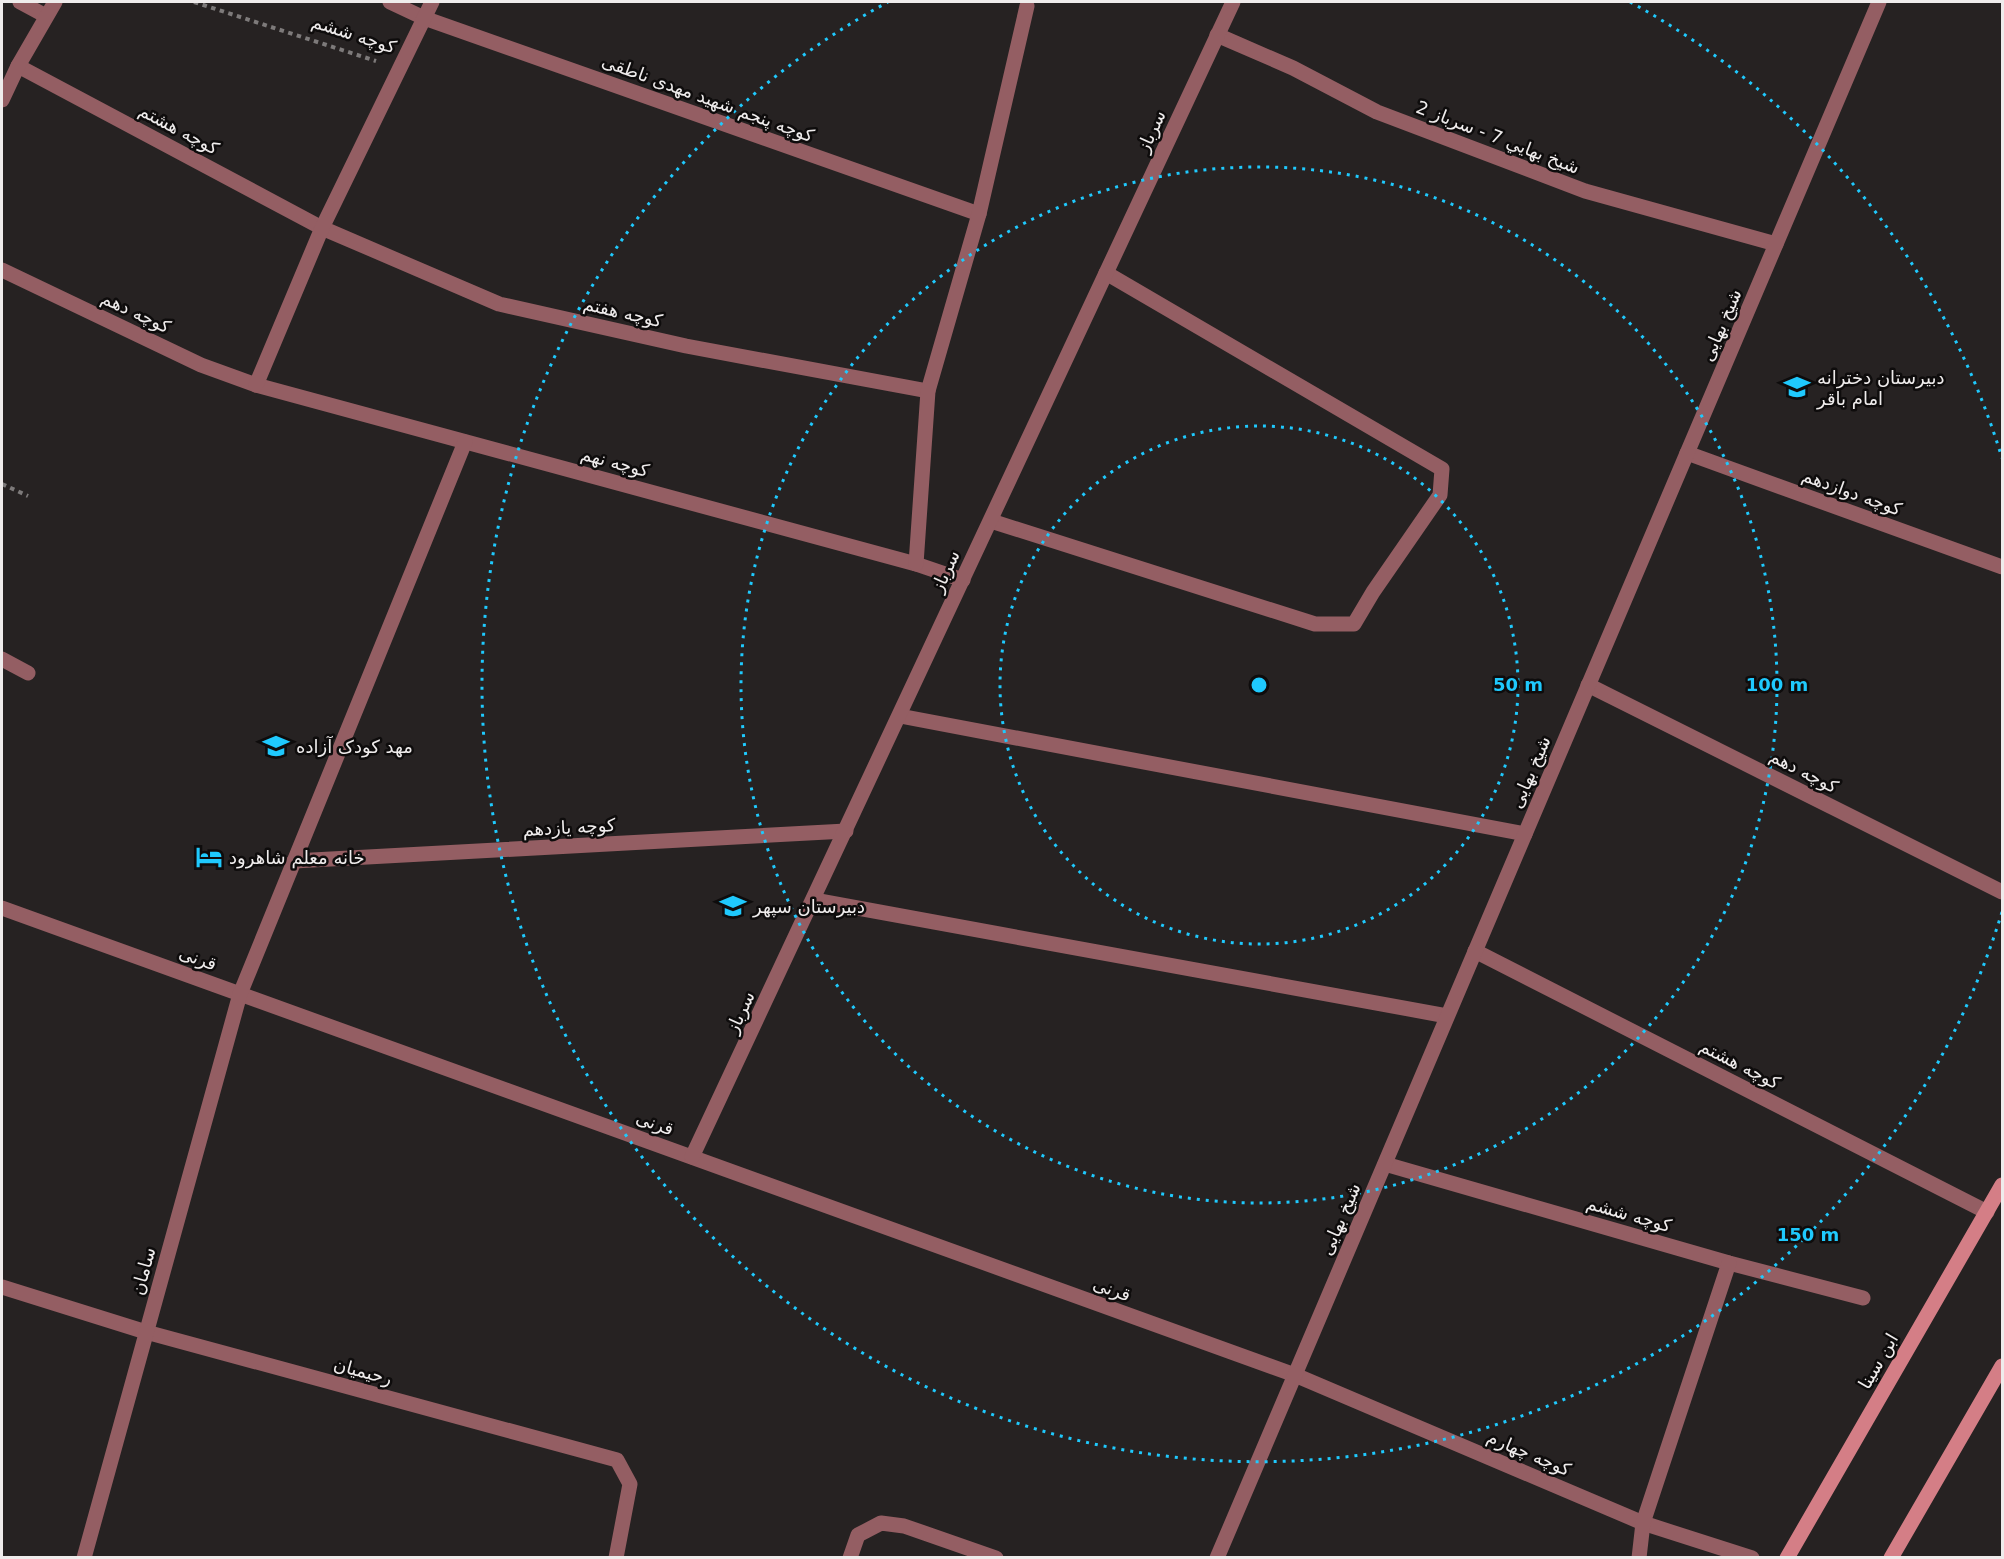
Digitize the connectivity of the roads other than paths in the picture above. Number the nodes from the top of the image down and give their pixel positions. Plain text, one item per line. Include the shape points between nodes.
1 (20, 2) edge
2 (55, 2) edge
3 (390, 2) edge
4 (432, 2) edge
5 (1233, 2) edge
6 (1879, 2) edge
7 (1023, 3) edge
8 (46, 16) junction
9 (424, 18) junction
10 (1217, 34) junction
11 (18, 66) junction
12 (2, 100) edge
13 (979, 214) junction
14 (322, 228) junction
15 (1776, 244) junction
16 (2, 270) edge
17 (1106, 273) junction
18 (256, 385) junction
19 (927, 391) junction
20 (465, 442) junction
21 (1687, 453) junction
22 (991, 521) junction
23 (916, 564) junction
24 (2002, 567) edge
25 (963, 580) junction
26 (2, 659) edge
27 (28, 673) dead end
28 (1588, 685) junction
29 (900, 716) junction
30 (846, 831) junction
31 (1525, 834) junction
32 (294, 861) junction
33 (2002, 892) edge
34 (814, 900) junction
35 (2, 908) edge
36 (1475, 951) junction
37 (240, 994) junction
38 (1448, 1016) junction
39 (692, 1158) junction
40 (1385, 1164) junction
41 (2002, 1185) edge
42 (1987, 1212) junction
43 (1729, 1263) junction
44 (2, 1287) edge
45 (1863, 1298) dead end
46 (146, 1332) junction
47 (2002, 1366) edge
48 (1295, 1375) junction
49 (1643, 1523) junction
50 (84, 1557) edge
51 (616, 1557) edge
52 (850, 1557) edge
53 (996, 1557) edge
54 (1217, 1557) edge
55 (1639, 1557) edge
56 (1752, 1557) edge
57 (1786, 1557) edge
58 (1891, 1557) edge

1 - 8 street
2 - 8 street
3 - 9 street
4 - 9 street
5 - 10 street, سرباز
6 - 15 street, شیخ بهایی
7 - 13 street
8 - 11 street
9 - 13 street, کوچه پنجم شهید مهدی ناطقی
9 - 14 street
10 - 15 street, شيخ بهايي 7 - سرباز 2 via 1377,112 1586,192
10 - 17 street, سرباز
11 - 12 street
11 - 14 street, کوچه هشتم
13 - 19 street
14 - 18 street
14 - 19 street, کوچه هفتم via 499,304 686,346
15 - 21 street, شیخ بهایی
16 - 18 street, کوچه دهم via 201,364
17 - 22 street, سرباز
17 - 22 street via 1442,469 1440,495 1354,624 1315,624
18 - 20 street, کوچه نهم
19 - 23 street
20 - 23 street, کوچه نهم
20 - 32 street, سامان
21 - 24 street, کوچه دوازدهم
21 - 28 street, شیخ بهایی
22 - 25 street, سرباز
23 - 25 street, کوچه نهم
25 - 29 street, سرباز
26 - 27 street
28 - 31 street, شیخ بهایی
28 - 33 street, کوچه دهم
29 - 30 street, سرباز
29 - 31 street
30 - 32 street, کوچه یازدهم
30 - 34 street, سرباز
31 - 36 street, شیخ بهایی
32 - 37 street, سامان
34 - 38 street
34 - 39 street, سرباز
35 - 37 street, قرنی
36 - 38 street, شیخ بهایی
36 - 42 street, کوچه هشتم
37 - 39 street, قرنی
37 - 46 street, سامان
38 - 40 street, شیخ بهایی
39 - 48 street, قرنی
40 - 43 street, کوچه ششم
40 - 48 street, شیخ بهایی
41 - 42 street, ابن سینا
42 - 57 street, ابن سینا
43 - 45 street, کوچه ششم
43 - 49 street
44 - 46 street, رحیمیان
46 - 50 street, سامان
46 - 51 street, رحیمیان via 617,1461 630,1484
47 - 58 street
48 - 49 street, کوچه چهارم
48 - 54 street, شیخ بهایی
49 - 55 street
49 - 56 street, کوچه چهارم
52 - 53 street via 858,1535 880,1523 904,1526

